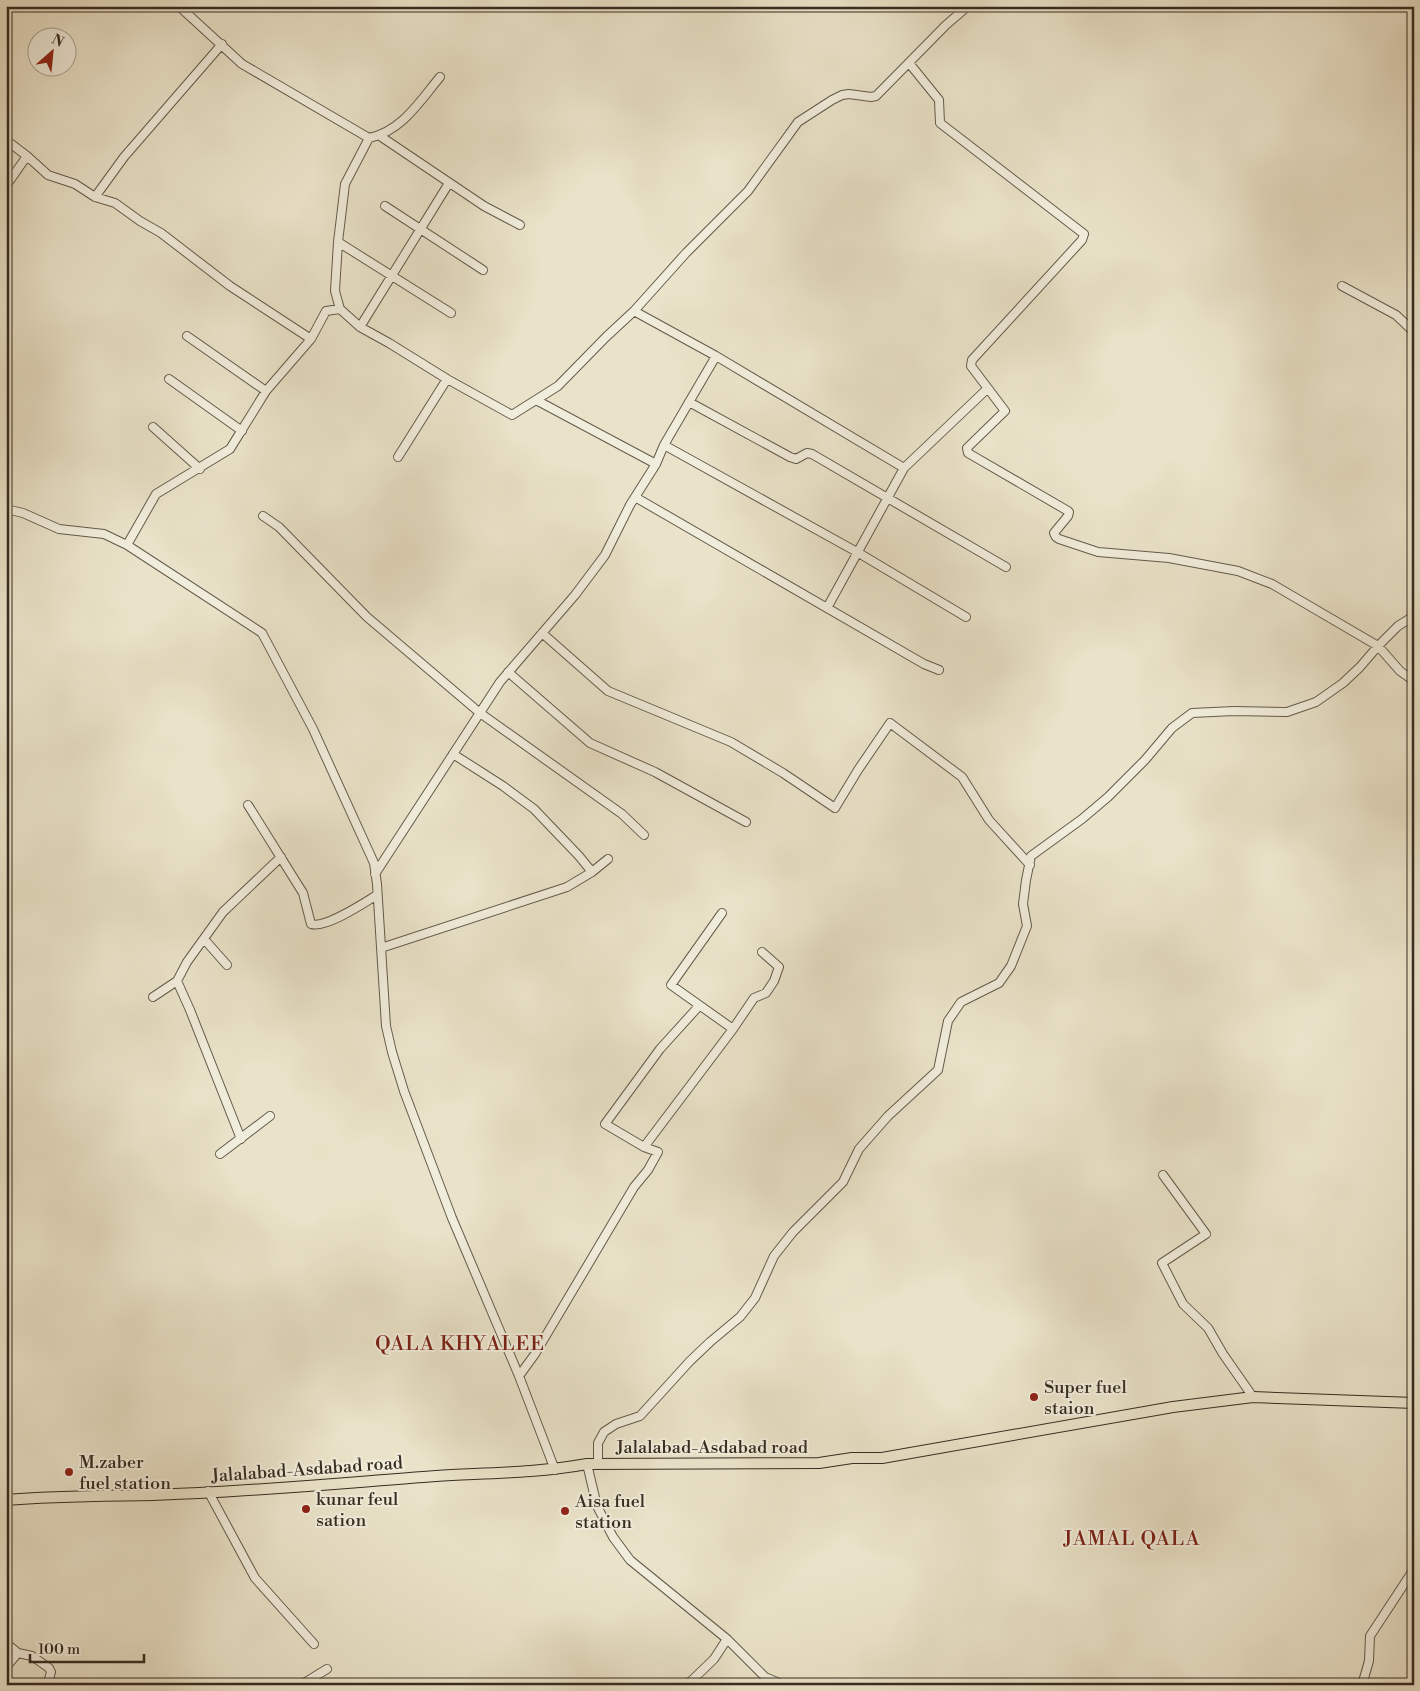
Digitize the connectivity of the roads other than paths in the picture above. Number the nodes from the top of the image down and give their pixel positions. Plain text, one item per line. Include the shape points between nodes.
1 (968, 6) edge
2 (181, 8) dead end
3 (222, 44) junction
4 (909, 63) junction
5 (440, 77) dead end
6 (380, 136) junction
7 (369, 138) junction
8 (6, 140) edge
9 (27, 156) junction
10 (449, 183) junction
11 (6, 186) edge
12 (96, 197) junction
13 (385, 206) dead end
14 (520, 225) dead end
15 (420, 230) junction
16 (338, 242) junction
17 (483, 270) dead end
18 (391, 276) junction
19 (1342, 286) dead end
20 (340, 309) junction
21 (634, 311) junction
22 (451, 313) dead end
23 (360, 326) junction
24 (1414, 332) edge
25 (187, 336) dead end
26 (311, 339) junction
27 (716, 356) junction
28 (169, 379) dead end
29 (447, 379) junction
30 (987, 389) junction
31 (266, 392) junction
32 (536, 400) junction
33 (689, 402) junction
34 (153, 427) dead end
35 (242, 431) junction
36 (664, 445) junction
37 (398, 457) dead end
38 (656, 464) junction
39 (904, 468) junction
40 (200, 469) junction
41 (635, 497) junction
42 (888, 498) junction
43 (6, 508) edge
44 (263, 516) dead end
45 (127, 546) junction
46 (857, 552) junction
47 (1006, 567) dead end
48 (826, 608) junction
49 (1414, 616) edge
50 (966, 617) dead end
51 (542, 633) junction
52 (1378, 646) junction
53 (939, 670) dead end
54 (508, 672) junction
55 (1414, 681) edge
56 (480, 713) junction
57 (454, 754) junction
58 (248, 805) dead end
59 (746, 822) dead end
60 (644, 835) dead end
61 (281, 857) junction
62 (608, 859) dead end
63 (1030, 865) junction
64 (592, 872) junction
65 (375, 874) junction
66 (377, 895) junction
67 (722, 913) dead end
68 (204, 939) junction
69 (381, 948) junction
70 (762, 952) dead end
71 (227, 965) dead end
72 (177, 981) junction
73 (153, 997) dead end
74 (699, 1006) junction
75 (733, 1029) junction
76 (270, 1116) dead end
77 (241, 1138) junction
78 (644, 1147) junction
79 (220, 1154) dead end
80 (1163, 1175) dead end
81 (519, 1376) junction
82 (1253, 1397) junction
83 (1414, 1403) edge
84 (587, 1464) junction
85 (598, 1464) junction
86 (555, 1470) junction
87 (208, 1492) junction
88 (6, 1500) edge
89 (1414, 1569) edge
90 (727, 1639) junction
91 (6, 1642) edge
92 (314, 1644) dead end
93 (18, 1653) junction
94 (6, 1666) edge
95 (327, 1669) dead end
96 (52, 1685) edge
97 (301, 1685) edge
98 (687, 1685) edge
99 (784, 1685) edge
100 (1362, 1685) edge

1 - 4 street
2 - 3 street
3 - 7 street via 242,64
3 - 12 street via 124,157
4 - 21 street via 876,96 842,95 798,122 748,191
4 - 30 street via 939,100 940,123 1084,234 972,360 971,366
5 - 6 street via 403,122
6 - 7 street
6 - 10 street
7 - 16 street via 345,184
8 - 9 street
9 - 11 street
9 - 12 street via 48,175 75,184
10 - 14 street
10 - 15 street
12 - 26 street via 116,203 161,232 230,286
13 - 15 street
15 - 17 street
15 - 18 street
16 - 18 street
16 - 20 street via 335,291
18 - 22 street
18 - 23 street
19 - 24 street via 1396,315
20 - 23 street
20 - 26 street via 326,311
21 - 27 street
21 - 32 street via 558,386
23 - 29 street
25 - 31 street
26 - 31 street
27 - 33 street
27 - 39 street
28 - 35 street
29 - 32 street via 512,415
29 - 37 street
30 - 39 street
30 - 52 street via 1005,411 967,448 968,453 1068,511 1068,516 1054,533 1059,540 1098,552 1169,558 1238,571 1272,584
31 - 35 street
32 - 38 street
33 - 36 street
33 - 42 street via 790,457 796,459 812,454
34 - 40 street
35 - 40 street via 230,449
36 - 38 street
36 - 46 street
38 - 41 street
39 - 42 street
40 - 45 street via 156,494
41 - 48 street
41 - 51 street via 605,555
42 - 46 street
42 - 47 street
43 - 45 street via 59,529 104,534
44 - 56 street via 279,527 367,617
45 - 65 street via 262,633 313,730 374,862
46 - 48 street
46 - 50 street
48 - 53 street
49 - 52 street via 1398,626
51 - 54 street
51 - 63 street via 608,691 731,742 835,808 890,723 962,777 989,820
52 - 55 street via 1400,671
52 - 63 street via 1343,683 1316,702 1287,712 1192,713 1172,728 1108,797 1032,856
54 - 56 street
54 - 59 street via 590,743 654,772
56 - 57 street
56 - 60 street via 622,814
57 - 64 street via 534,809
57 - 65 street
58 - 61 street
61 - 66 street via 303,893 309,920 314,926 330,921
61 - 68 street via 232,902
62 - 64 street
63 - 85 street via 1023,904 1027,926 1011,966 999,984 961,1002 948,1021 938,1070 888,1116 860,1149 843,1182 793,1232 774,1256 755,1298 740,1318 690,1361 640,1416 604,1432 598,1443
64 - 69 street via 567,887
65 - 66 street
66 - 69 street
67 - 74 street via 671,985
68 - 71 street
68 - 72 street
69 - 81 street via 386,1026 404,1091 452,1218
70 - 75 street via 779,967 774,981 766,993 754,998
72 - 73 street
72 - 77 street
74 - 75 street
74 - 78 street via 660,1049 605,1124
75 - 78 street
76 - 77 street
77 - 79 street
78 - 81 street via 658,1152
80 - 82 street via 1206,1234 1162,1263 1183,1304 1208,1328
81 - 86 street
82 - 83 main road, Jalalabad-Asdabad road
82 - 85 main road, Jalalabad-Asdabad road via 1178,1406 882,1458 819,1463
84 - 85 main road, Jalalabad-Asdabad road
84 - 86 main road, Jalalabad-Asdabad road
84 - 90 street via 597,1506 625,1554
86 - 87 main road, Jalalabad-Asdabad road
87 - 88 main road, Jalalabad-Asdabad road
87 - 92 street via 255,1578
89 - 100 street via 1370,1636 1369,1660
90 - 98 street via 714,1659
90 - 99 street via 765,1677
91 - 93 street
93 - 94 street
93 - 96 street via 32,1656 49,1668 48,1682
95 - 97 street

